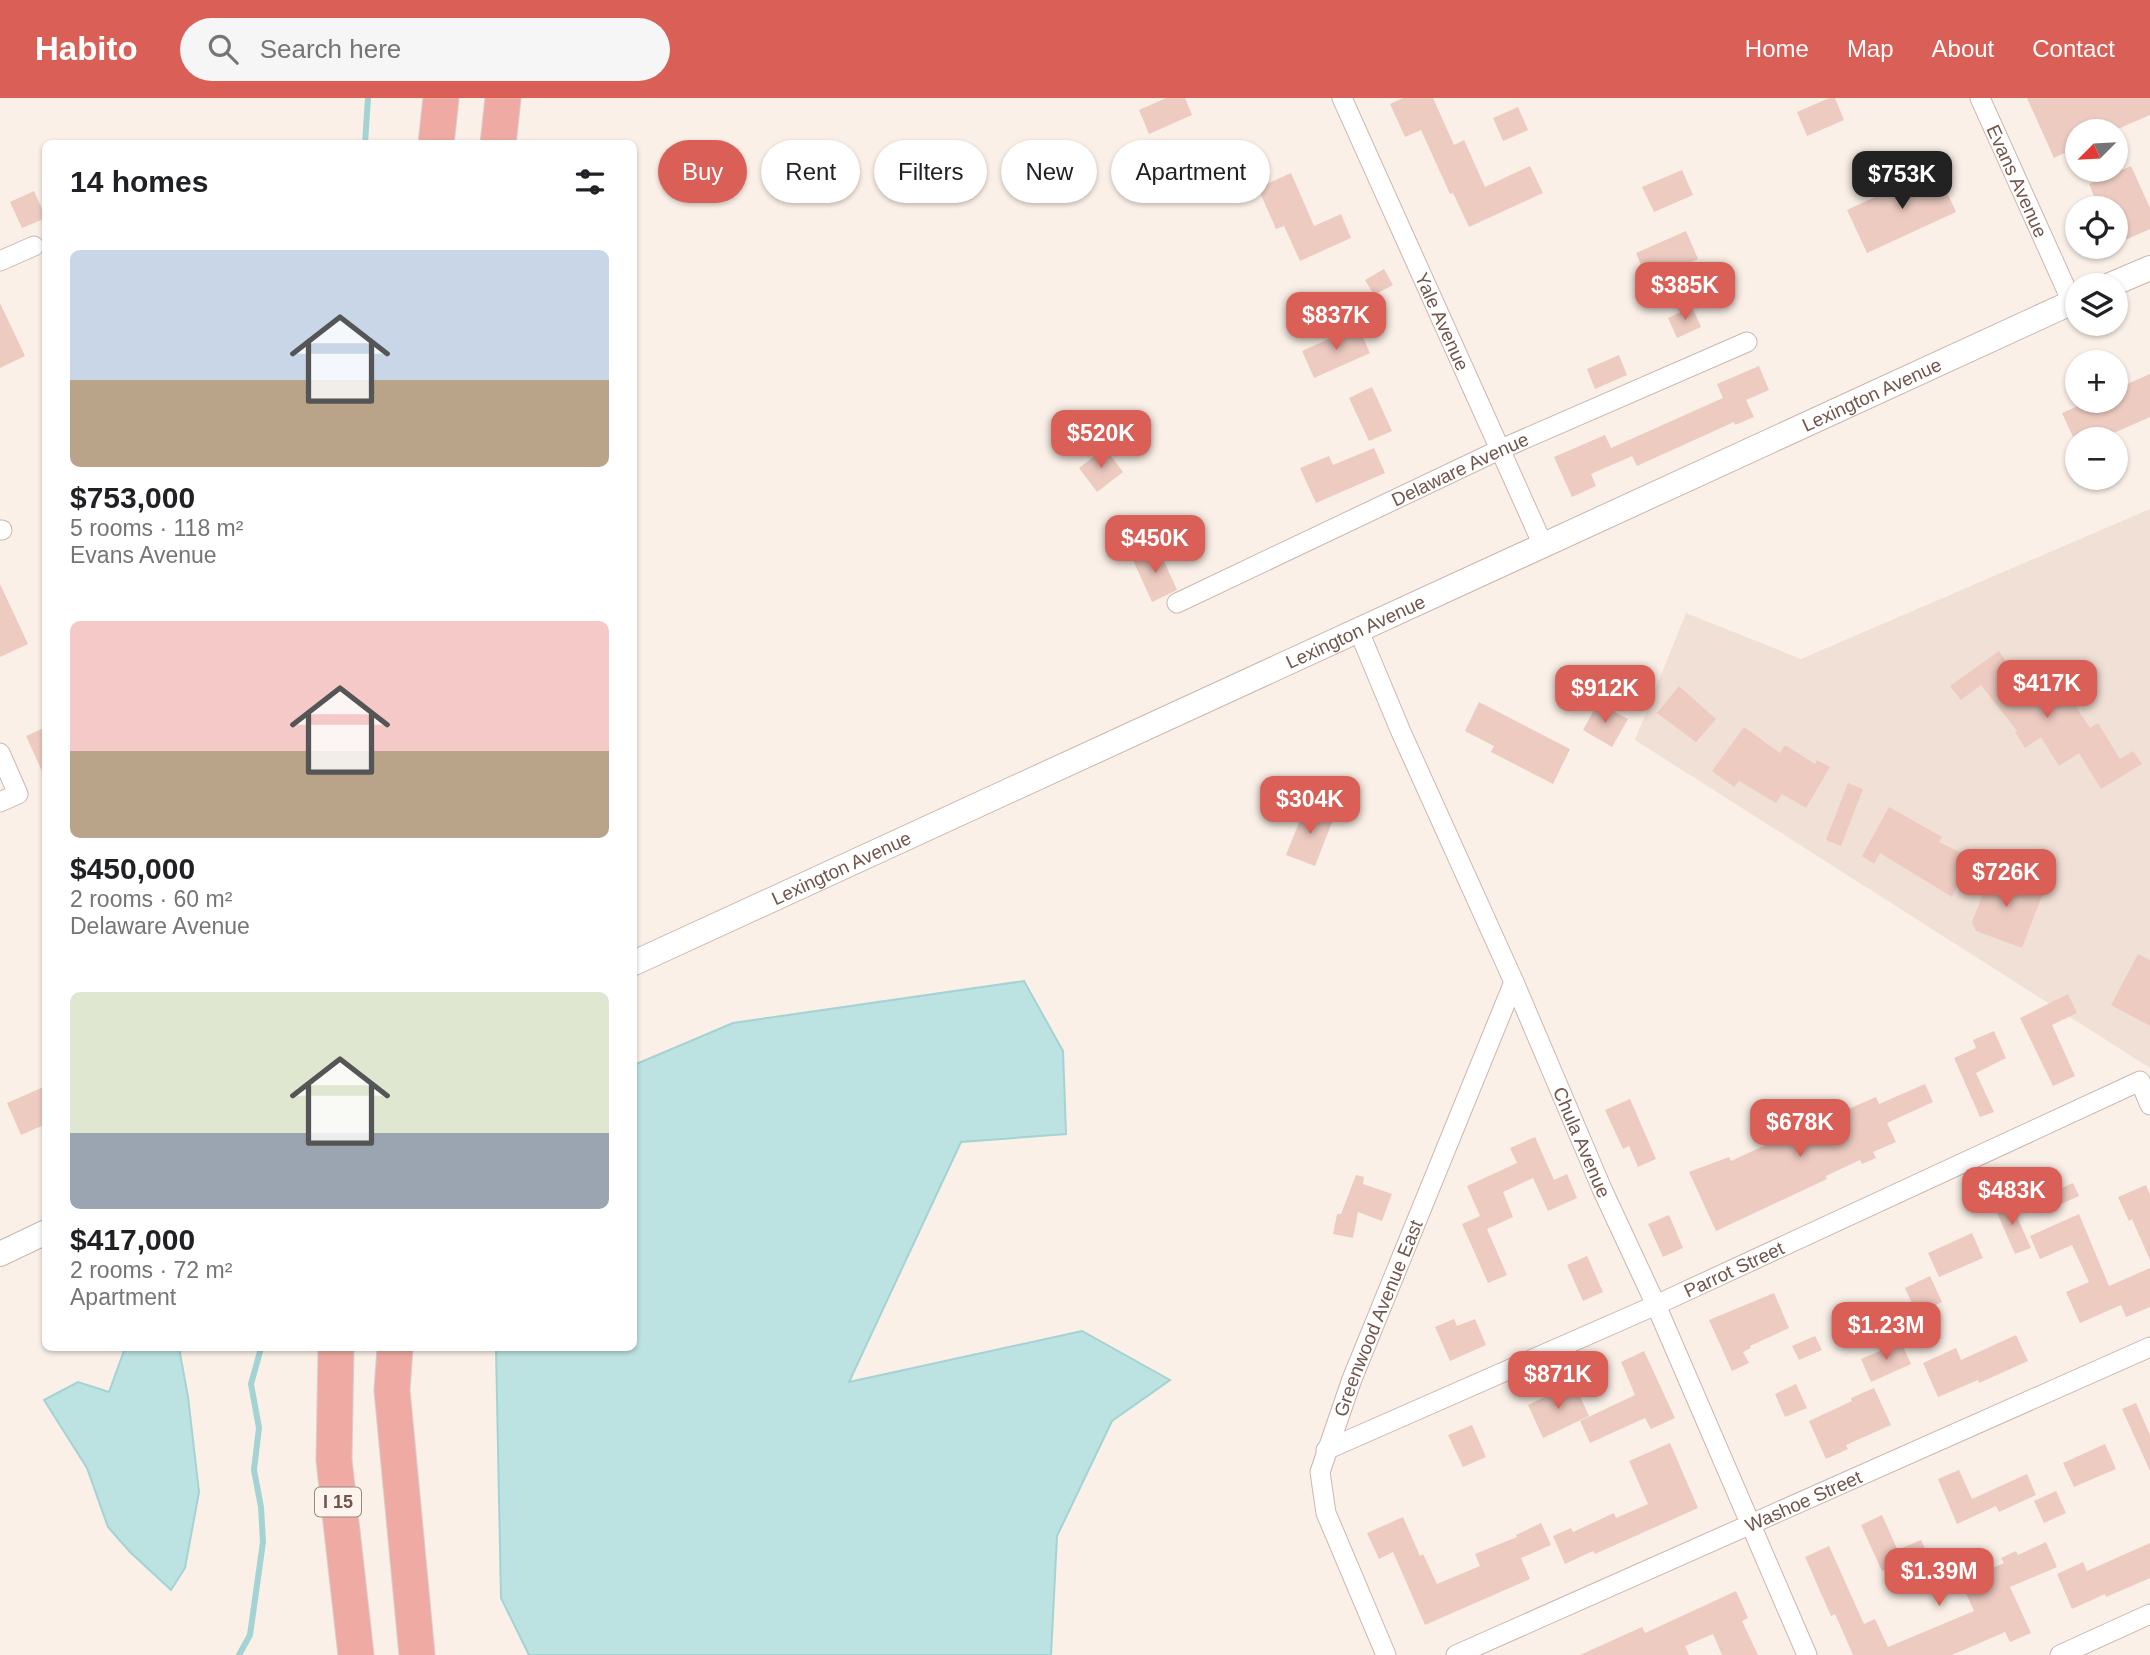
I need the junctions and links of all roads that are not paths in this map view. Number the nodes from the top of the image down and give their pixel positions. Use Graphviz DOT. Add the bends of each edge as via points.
graph roads {
  1 [pos="440,98"];
  2 [pos="503,98"];
  3 [pos="1342,98"];
  4 [pos="1980,98"];
  5 [pos="436,140"];
  6 [pos="498,140"];
  7 [pos="34,246"];
  8 [pos="0,261"];
  9 [pos="2150,268"];
  10 [pos="2128,277"];
  11 [pos="2065,280"];
  12 [pos="2065,306"];
  13 [pos="1747,341"];
  14 [pos="1499,450"];
  15 [pos="1543,545"];
  16 [pos="1177,603"];
  17 [pos="1358,629"];
  18 [pos="0,753"];
  19 [pos="9,798"];
  20 [pos="637,962"];
  21 [pos="1514,982"];
  22 [pos="2150,1105"];
  23 [pos="42,1234"];
  24 [pos="0,1255"];
  25 [pos="1656,1305"];
  26 [pos="2150,1347"];
  27 [pos="336,1351"];
  28 [pos="395,1351"];
  29 [pos="1326,1450"];
  30 [pos="1751,1526"];
  31 [pos="2150,1614"];
  32 [pos="356,1655"];
  33 [pos="417,1655"];
  34 [pos="1386,1655"];
  35 [pos="1456,1655"];
  36 [pos="1807,1655"];
  37 [pos="2060,1655"];
  1 -- 5 [label="highway"];
  2 -- 6 [label="highway"];
  3 -- 14 [label="street, Yale Avenue"];
  4 -- 11 [label="street, Evans Avenue"];
  7 -- 8 [label="street"];
  9 -- 10 [label="street"];
  12 -- 15 [label="street, Lexington Avenue"];
  13 -- 14 [label="street, Delaware Avenue"];
  14 -- 15 [label="street, Yale Avenue"];
  14 -- 16 [label="street, Delaware Avenue"];
  15 -- 17 [label="street, Lexington Avenue"];
  17 -- 20 [label="street, Lexington Avenue"];
  17 -- 21 [label="street, Chula Avenue"];
  18 -- 19 [label="street"];
  21 -- 25 [label="street, Chula Avenue"];
  21 -- 29 [label="street, Greenwood Avenue East"];
  22 -- 25 [label="street, Parrot Street" via="2140,1082"];
  23 -- 24 [label="street"];
  25 -- 29 [label="street, Parrot Street"];
  25 -- 30 [label="street, Chula Avenue"];
  26 -- 30 [label="street, Washoe Street"];
  27 -- 32 [label="highway, I 15" via="334,1460"];
  28 -- 33 [label="highway" via="393,1390"];
  29 -- 34 [label="street, Greenwood Avenue East" via="1320,1472 1326,1513"];
  30 -- 35 [label="street, Washoe Street"];
  30 -- 36 [label="street, Chula Avenue"];
  31 -- 37 [label="street"];
}
